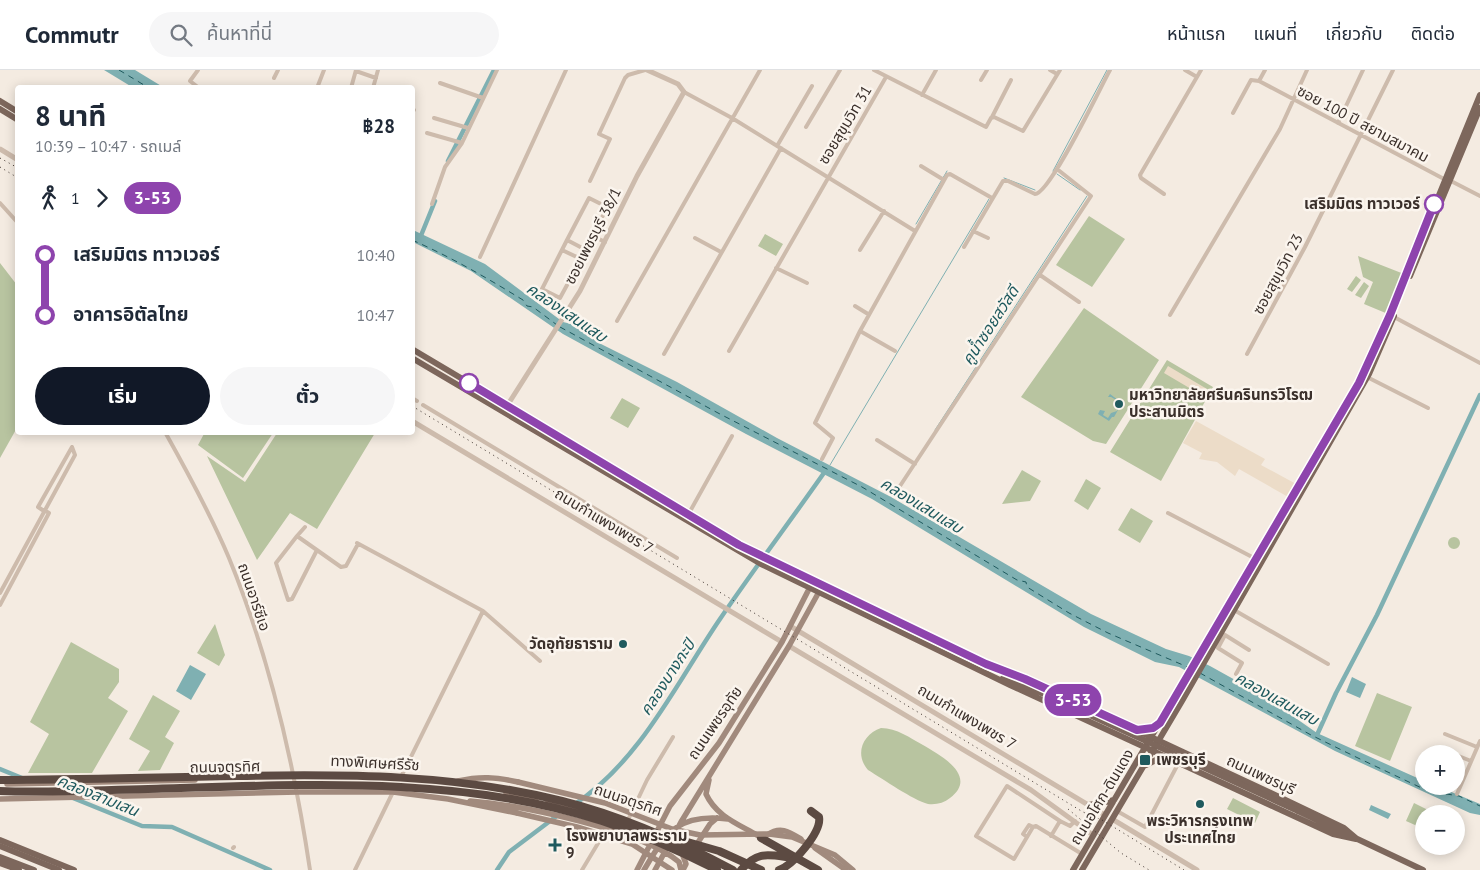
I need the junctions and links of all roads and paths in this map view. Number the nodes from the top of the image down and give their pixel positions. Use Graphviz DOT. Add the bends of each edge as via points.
graph roads {
  1 [pos="198,70"];
  2 [pos="278,70"];
  3 [pos="324,70"];
  4 [pos="378,70"];
  5 [pos="498,70"];
  6 [pos="566,70"];
  7 [pos="646,70"];
  8 [pos="760,70"];
  9 [pos="840,70"];
  10 [pos="874,70"];
  11 [pos="936,70"];
  12 [pos="987,70"];
  13 [pos="1050,70"];
  14 [pos="1110,70"];
  15 [pos="1185,70"];
  16 [pos="1201,70"];
  17 [pos="1265,70"];
  18 [pos="1307,70"];
  19 [pos="1363,70"];
  20 [pos="1393,70"];
  21 [pos="356,71"];
  22 [pos="1058,72"];
  23 [pos="886,77"];
  24 [pos="1198,77"];
  25 [pos="274,78"];
  26 [pos="376,78"];
  27 [pos="981,80"];
  28 [pos="1011,80"];
  29 [pos="1260,81"];
  30 [pos="440,83"];
  31 [pos="195,85"];
  32 [pos="318,85"];
  33 [pos="352,85"];
  34 [pos="374,85"];
  35 [pos="812,86"];
  36 [pos="684,92"];
  37 [pos="922,95"];
  38 [pos="1480,95"];
  39 [pos="483,98"];
  40 [pos="1293,98"];
  41 [pos="0,101"];
  42 [pos="1480,108"];
  43 [pos="4,109"];
  44 [pos="1233,113"];
  45 [pos="992,117"];
  46 [pos="15,118"];
  47 [pos="434,118"];
  48 [pos="732,118"];
  49 [pos="1338,123"];
  50 [pos="806,127"];
  51 [pos="468,128"];
  52 [pos="427,133"];
  53 [pos="1360,136"];
  54 [pos="462,143"];
  55 [pos="779,147"];
  56 [pos="0,149"];
  57 [pos="15,158"];
  58 [pos="921,166"];
  59 [pos="1058,169"];
  60 [pos="828,177"];
  61 [pos="942,179"];
  62 [pos="1447,180"];
  63 [pos="590,181"];
  64 [pos="1164,194"];
  65 [pos="1480,196"];
  66 [pos="992,198"];
  67 [pos="0,203"];
  68 [pos="432,204"];
  69 [pos="884,211"];
  70 [pos="15,220"];
  71 [pos="915,231"];
  72 [pos="973,231"];
  73 [pos="592,236"];
  74 [pos="695,238"];
  75 [pos="988,238"];
  76 [pos="568,240"];
  77 [pos="605,242"];
  78 [pos="964,247"];
  79 [pos="562,250"];
  80 [pos="586,250"];
  81 [pos="860,250"];
  82 [pos="721,252"];
  83 [pos="480,257"];
  84 [pos="580,259"];
  85 [pos="776,268"];
  86 [pos="1040,275"];
  87 [pos="807,283"];
  88 [pos="1079,302"];
  89 [pos="855,306"];
  90 [pos="868,314"];
  91 [pos="1170,315"];
  92 [pos="1394,317"];
  93 [pos="617,321"];
  94 [pos="860,331"];
  95 [pos="415,351"];
  96 [pos="894,351"];
  97 [pos="729,352"];
  98 [pos="664,354"];
  99 [pos="1247,354"];
  100 [pos="415,360"];
  101 [pos="1480,363"];
  102 [pos="1367,377"];
  103 [pos="423,404"];
  104 [pos="507,406"];
  105 [pos="1428,408"];
  106 [pos="502,411"];
  107 [pos="415,423"];
  108 [pos="167,435"];
  109 [pos="732,436"];
  110 [pos="877,440"];
  111 [pos="822,460"];
  112 [pos="914,463"];
  113 [pos="900,486"];
  114 [pos="650,496"];
  115 [pos="44,510"];
  116 [pos="1168,513"];
  117 [pos="688,515"];
  118 [pos="36,524"];
  119 [pos="42,527"];
  120 [pos="305,527"];
  121 [pos="297,536"];
  122 [pos="316,552"];
  123 [pos="19,557"];
  124 [pos="677,558"];
  125 [pos="756,558"];
  126 [pos="24,559"];
  127 [pos="1256,559"];
  128 [pos="764,561"];
  129 [pos="810,587"];
  130 [pos="3,588"];
  131 [pos="821,588"];
  132 [pos="8,591"];
  133 [pos="0,594"];
  134 [pos="802,602"];
  135 [pos="0,605"];
  136 [pos="811,606"];
  137 [pos="1234,610"];
  138 [pos="483,611"];
  139 [pos="790,626"];
  140 [pos="797,630"];
  141 [pos="1219,636"];
  142 [pos="782,642"];
  143 [pos="789,646"];
  144 [pos="1249,650"];
  145 [pos="540,661"];
  146 [pos="986,664"];
  147 [pos="1328,664"];
  148 [pos="983,672"];
  149 [pos="1236,674"];
  150 [pos="1011,680"];
  151 [pos="1106,716"];
  152 [pos="1160,723"];
  153 [pos="1101,726"];
  154 [pos="1166,728"];
  155 [pos="1137,730"];
  156 [pos="1445,734"];
  157 [pos="1151,737"];
  158 [pos="673,738"];
  159 [pos="1132,741"];
  160 [pos="1158,741"];
  161 [pos="1480,741"];
  162 [pos="1146,747"];
  163 [pos="1176,749"];
  164 [pos="1153,750"];
  165 [pos="1478,750"];
  166 [pos="1170,758"];
  167 [pos="1465,759"];
  168 [pos="1471,761"];
  169 [pos="1179,762"];
  170 [pos="1202,762"];
  171 [pos="1144,766"];
  172 [pos="1133,768"];
  173 [pos="713,769"];
  174 [pos="1197,771"];
  175 [pos="1465,775"];
  176 [pos="296,779"];
  177 [pos="0,780"];
  178 [pos="399,781"];
  179 [pos="451,783"];
  180 [pos="0,784"];
  181 [pos="0,791"];
  182 [pos="298,792"];
  183 [pos="393,792"];
  184 [pos="0,798"];
  185 [pos="448,799"];
  186 [pos="1114,800"];
  187 [pos="1090,805"];
  188 [pos="1117,810"];
  189 [pos="811,811"];
  190 [pos="1105,815"];
  191 [pos="717,818"];
  192 [pos="610,819"];
  193 [pos="728,819"];
  194 [pos="1112,819"];
  195 [pos="1060,821"];
  196 [pos="1075,821"];
  197 [pos="626,824"];
  198 [pos="680,825"];
  199 [pos="658,828"];
  200 [pos="639,829"];
  201 [pos="606,830"];
  202 [pos="1094,835"];
  203 [pos="654,836"];
  204 [pos="1051,836"];
  205 [pos="761,838"];
  206 [pos="0,840"];
  207 [pos="667,840"];
  208 [pos="1357,840"];
  209 [pos="650,845"];
  210 [pos="0,846"];
  211 [pos="15,846"];
  212 [pos="657,848"];
  213 [pos="24,850"];
  214 [pos="665,852"];
  215 [pos="1082,854"];
  216 [pos="0,856"];
  217 [pos="797,858"];
  218 [pos="8,860"];
  219 [pos="0,863"];
  220 [pos="19,867"];
  221 [pos="683,868"];
  222 [pos="715,869"];
  223 [pos="34,870"];
  224 [pos="59,870"];
  225 [pos="74,870"];
  226 [pos="310,870"];
  227 [pos="355,870"];
  228 [pos="582,870"];
  229 [pos="637,870"];
  230 [pos="644,870"];
  231 [pos="655,870"];
  232 [pos="672,870"];
  233 [pos="733,870"];
  234 [pos="741,870"];
  235 [pos="761,870"];
  236 [pos="779,870"];
  237 [pos="818,870"];
  238 [pos="846,870"];
  239 [pos="853,870"];
  240 [pos="1073,870"];
  241 [pos="1082,870"];
  242 [pos="1197,870"];
  243 [pos="1423,870"];
  1 -- 31 [label="street" via="190,81"];
  2 -- 25 [label="street"];
  3 -- 32 [label="street"];
  4 -- 26 [label="street"];
  5 -- 39 [label="street"];
  6 -- 83 [label="street"];
  7 -- 36 [label="street" via="678,84"];
  7 -- 63 [label="street" via="628,74 625,78 599,134 610,139"];
  8 -- 48 [label="street"];
  9 -- 50 [label="street"];
  10 -- 23 [label="street"];
  11 -- 37 [label="street"];
  12 -- 27 [label="street"];
  13 -- 22 [label="street"];
  14 -- 59 [label="street"];
  15 -- 24 [label="street"];
  16 -- 24 [label="street"];
  17 -- 29 [label="street"];
  18 -- 40 [label="street"];
  19 -- 49 [label="street"];
  20 -- 53 [label="street, ซอยสุขุมวิท 23"];
  21 -- 26 [label="street"];
  21 -- 33 [label="street"];
  22 -- 45 [label="street" via="1025,131"];
  23 -- 37 [label="street, ซอยสุขุมวิท 31"];
  23 -- 60 [label="street, ซอยสุขุมวิท 31"];
  24 -- 64 [label="street" via="1140,174"];
  26 -- 34 [label="street"];
  28 -- 45 [label="street"];
  29 -- 40 [label="street, ซอย 100 ปี สยามสมาคม"];
  29 -- 44 [label="street" via="1251,80"];
  30 -- 39 [label="street"];
  35 -- 55 [label="street"];
  36 -- 48 [label="street"];
  36 -- 77 [label="street, ซอยเพชรบุรี 38/1"];
  37 -- 45 [label="street, ซอยสุขุมวิท 31" via="986,128"];
  38 -- 62 [label="main road"];
  39 -- 51 [label="street"];
  40 -- 49 [label="street, ซอย 100 ปี สยามสมาคม"];
  40 -- 91 [label="street" via="1280,129"];
  41 -- 43 [label="main road"];
  42 -- 62 [label="main road"];
  43 -- 46 [label="main road"];
  47 -- 51 [label="street"];
  48 -- 55 [label="street"];
  48 -- 93 [label="street"];
  49 -- 53 [label="street, ซอย 100 ปี สยามสมาคม"];
  51 -- 54 [label="street"];
  52 -- 54 [label="street"];
  53 -- 62 [label="street, ซอย 100 ปี สยามสมาคม"];
  53 -- 99 [label="street, ซอยสุขุมวิท 23"];
  54 -- 68 [label="street" via="445,167"];
  55 -- 60 [label="street"];
  55 -- 82 [label="street"];
  56 -- 57 [label="street"];
  58 -- 61 [label="street"];
  59 -- 66 [label="street" via="1040,194 1006,180"];
  59 -- 86 [label="street" via="1091,196"];
  60 -- 69 [label="street"];
  60 -- 85 [label="street, ซอยสุขุมวิท 31"];
  61 -- 66 [label="street" via="950,174"];
  61 -- 71 [label="street"];
  62 -- 65 [label="street, ซอย 100 ปี สยามสมาคม"];
  62 -- 92 [label="main road"];
  62 -- 127 [label="main road" via="1366,368"];
  66 -- 72 [label="street"];
  67 -- 70 [label="street"];
  69 -- 71 [label="street"];
  69 -- 81 [label="street"];
  71 -- 90 [label="street"];
  72 -- 75 [label="street"];
  72 -- 78 [label="street"];
  73 -- 76 [label="street" via="607,207 589,198"];
  73 -- 77 [label="street"];
  73 -- 80 [label="street"];
  74 -- 82 [label="street"];
  76 -- 79 [label="street"];
  76 -- 80 [label="street"];
  77 -- 104 [label="street, ซอยเพชรบุรี 38/1" via="568,309"];
  79 -- 84 [label="street"];
  79 -- 84 [label="street" via="542,289 560,298"];
  80 -- 84 [label="street"];
  82 -- 98 [label="street"];
  85 -- 87 [label="street"];
  85 -- 97 [label="street, ซอยสุขุมวิท 31"];
  86 -- 88 [label="street"];
  86 -- 112 [label="street"];
  89 -- 90 [label="street"];
  90 -- 94 [label="street"];
  92 -- 101 [label="street"];
  92 -- 102 [label="main road"];
  94 -- 96 [label="street"];
  94 -- 111 [label="street" via="815,423 833,438"];
  95 -- 104 [label="main road, ถนนเพชรบุรี"];
  100 -- 106 [label="main road, ถนนเพชรบุรี"];
  102 -- 105 [label="street"];
  102 -- 137 [label="main road"];
  103 -- 124 [label="street"];
  104 -- 106 [label="street, ซอยเพชรบุรี 38/1"];
  104 -- 114 [label="main road, ถนนเพชรบุรี"];
  106 -- 114 [label="main road, ถนนเพชรบุรี"];
  107 -- 142 [label="street, ถนนกำแพงเพชร 7"];
  108 -- 176 [label="street, ถนนอาร์ซีเอ" via="229,558 271,678"];
  109 -- 117 [label="street"];
  110 -- 112 [label="street"];
  112 -- 113 [label="street"];
  114 -- 117 [label="main road, ถนนเพชรบุรี"];
  114 -- 125 [label="main road, ถนนเพชรบุรี"];
  115 -- 115 [label="street" via="38,508 72,447 75,455"];
  115 -- 118 [label="street"];
  115 -- 119 [label="street" via="50,513"];
  116 -- 127 [label="street"];
  117 -- 125 [label="main road, ถนนเพชรบุรี"];
  118 -- 119 [label="street"];
  118 -- 123 [label="street"];
  119 -- 126 [label="street"];
  120 -- 121 [label="street"];
  121 -- 122 [label="street"];
  121 -- 122 [label="street" via="276,563 288,600 292,599"];
  122 -- 138 [label="street" via="344,568 357,544"];
  123 -- 126 [label="street"];
  123 -- 130 [label="street"];
  125 -- 128 [label="main road, ถนนเพชรบุรี"];
  126 -- 132 [label="street"];
  127 -- 141 [label="main road"];
  128 -- 129 [label="main road, ถนนเพชรบุรี"];
  128 -- 131 [label="main road, ถนนเพชรบุรี"];
  129 -- 131 [label="main road, ถนนเพชรบุรี"];
  129 -- 134 [label="main road, ถนนเพชรอุทัย"];
  130 -- 132 [label="street"];
  130 -- 133 [label="street"];
  131 -- 136 [label="main road, ถนนเพชรอุทัย"];
  131 -- 146 [label="main road, ถนนเพชรบุรี"];
  131 -- 148 [label="main road, ถนนเพชรบุรี"];
  132 -- 135 [label="street"];
  134 -- 136 [label="main road" via="807,600"];
  134 -- 139 [label="main road, ถนนเพชรอุทัย"];
  136 -- 140 [label="main road, ถนนเพชรอุทัย"];
  137 -- 141 [label="main road"];
  137 -- 147 [label="street"];
  138 -- 145 [label="street"];
  138 -- 178 [label="street"];
  139 -- 140 [label="street, ถนนกำแพงเพชร 7"];
  139 -- 142 [label="main road, ถนนเพชรอุทัย"];
  140 -- 143 [label="main road, ถนนเพชรอุทัย"];
  140 -- 187 [label="street, ถนนกำแพงเพชร 7"];
  141 -- 144 [label="street"];
  141 -- 149 [label="street" via="1218,648 1242,663"];
  141 -- 152 [label="main road, ถนนอโศก-ดินแดง"];
  141 -- 154 [label="main road, ถนนอโศก-ดินแดง"];
  142 -- 199 [label="main road, ถนนเพชรอุทัย" via="719,743 677,796"];
  143 -- 173 [label="main road, ถนนเพชรอุทัย"];
  143 -- 196 [label="street, ถนนกำแพงเพชร 7" via="980,758"];
  146 -- 150 [label="main road, ถนนเพชรบุรี"];
  146 -- 151 [label="main road, ถนนเพชรบุรี"];
  148 -- 150 [label="main road, ถนนเพชรบุรี"];
  148 -- 153 [label="main road, ถนนเพชรบุรี"];
  150 -- 208 [label="main road, ถนนเพชรบุรี, bridge"];
  151 -- 153 [label="main road" via="1108,722"];
  151 -- 155 [label="main road, ถนนเพชรบุรี"];
  152 -- 155 [label="main road" via="1153,728"];
  152 -- 157 [label="main road, ถนนอโศก-ดินแดง"];
  153 -- 159 [label="main road, ถนนเพชรบุรี"];
  154 -- 160 [label="main road, ถนนอโศก-ดินแดง"];
  154 -- 163 [label="main road" via="1166,741"];
  155 -- 157 [label="main road, ถนนเพชรบุรี"];
  156 -- 165 [label="street"];
  157 -- 160 [label="main road, ถนนเพชรบุรี"];
  157 -- 162 [label="main road, ถนนอโศก-ดินแดง"];
  158 -- 197 [label="street" via="647,780"];
  159 -- 162 [label="main road, ถนนเพชรบุรี"];
  159 -- 172 [label="main road" via="1137,752"];
  160 -- 163 [label="main road, ถนนเพชรบุรี"];
  160 -- 164 [label="main road, ถนนอโศก-ดินแดง"];
  161 -- 165 [label="street"];
  162 -- 164 [label="main road, ถนนเพชรบุรี"];
  162 -- 172 [label="main road, ถนนอโศก-ดินแดง"];
  163 -- 170 [label="main road, ถนนเพชรบุรี"];
  164 -- 166 [label="main road, ถนนเพชรบุรี"];
  164 -- 171 [label="main road, ถนนอโศก-ดินแดง"];
  165 -- 168 [label="street"];
  166 -- 169 [label="main road, ถนนเพชรบุรี"];
  166 -- 171 [label="main road" via="1160,758"];
  167 -- 168 [label="street"];
  168 -- 175 [label="street"];
  169 -- 174 [label="main road, ถนนเพชรบุรี"];
  169 -- 188 [label="street" via="1145,827"];
  170 -- 174 [label="main road" via="1196,763"];
  170 -- 208 [label="main road, ถนนเพชรบุรี" via="1332,822"];
  171 -- 188 [label="main road, ถนนอโศก-ดินแดง"];
  172 -- 186 [label="main road, ถนนอโศก-ดินแดง"];
  173 -- 193 [label="main road" via="706,794"];
  173 -- 198 [label="main road, ถนนเพชรอุทัย"];
  174 -- 208 [label="main road, ถนนเพชรบุรี" via="1333,834"];
  176 -- 178 [label="main road, ถนนจตุรทิศ"];
  176 -- 180 [label="main road, ถนนจตุรทิศ, bridge"];
  176 -- 182 [label="street, ถนนอาร์ซีเอ"];
  177 -- 207 [label="highway, ทางพิเศษศรีรัช, bridge" via="354,774 418,778 488,786 562,801 603,812"];
  178 -- 179 [label="main road, ถนนจตุรทิศ"];
  179 -- 192 [label="main road, ถนนจตุรทิศ, bridge" via="542,800"];
  179 -- 239 [label="main road, ถนนจตุรทิศ, bridge" via="475,777 493,777 605,803 672,829 700,835 792,837 835,855"];
  181 -- 222 [label="highway, ทางพิเศษศรีรัช, bridge" via="315,786 413,787 468,793 601,820"];
  182 -- 183 [label="main road, ถนนจตุรทิศ"];
  182 -- 184 [label="main road, ถนนจตุรทิศ"];
  182 -- 226 [label="street, ถนนอาร์ซีเอ"];
  183 -- 185 [label="main road, ถนนจตุรทิศ"];
  183 -- 227 [label="street"];
  185 -- 201 [label="main road, ถนนจตุรทิศ" via="524,809"];
  185 -- 232 [label="main road, ถนนจตุรทิศ, bridge" via="577,827 632,844"];
  186 -- 187 [label="main road"];
  186 -- 190 [label="main road, ถนนอโศก-ดินแดง"];
  187 -- 190 [label="street, ถนนกำแพงเพชร 7"];
  188 -- 194 [label="main road, ถนนอโศก-ดินแดง"];
  189 -- 236 [label="highway, bridge" via="819,817 818,829 790,864"];
  190 -- 202 [label="main road, ถนนอโศก-ดินแดง"];
  191 -- 193 [label="main road"];
  191 -- 198 [label="main road" via="697,819"];
  191 -- 221 [label="main road"];
  192 -- 197 [label="main road, ถนนจตุรทิศ"];
  192 -- 201 [label="main road"];
  193 -- 205 [label="main road"];
  194 -- 241 [label="main road, ถนนอโศก-ดินแดง"];
  194 -- 242 [label="street"];
  195 -- 196 [label="street" via="1071,826"];
  195 -- 204 [label="street"];
  195 -- 204 [label="street" via="1007,786 976,836 1014,859 1033,827"];
  196 -- 202 [label="street, ถนนกำแพงเพชร 7"];
  197 -- 200 [label="main road, ถนนจตุรทิศ"];
  198 -- 207 [label="main road"];
  199 -- 200 [label="main road"];
  199 -- 203 [label="main road, ถนนเพชรอุทัย"];
  200 -- 203 [label="main road, ถนนจตุรทิศ"];
  201 -- 209 [label="main road, ถนนจตุรทิศ"];
  201 -- 228 [label="street"];
  202 -- 215 [label="main road, ถนนอโศก-ดินแดง"];
  203 -- 207 [label="main road, ถนนจตุรทิศ"];
  203 -- 209 [label="main road, ถนนเพชรอุทัย"];
  204 -- 215 [label="street"];
  205 -- 217 [label="highway"];
  205 -- 238 [label="main road" via="776,829 788,831"];
  206 -- 211 [label="main road"];
  207 -- 212 [label="main road"];
  207 -- 214 [label="main road"];
  207 -- 221 [label="main road" via="684,854"];
  207 -- 233 [label="highway, ทางพิเศษศรีรัช, bridge"];
  207 -- 235 [label="highway, bridge" via="719,851"];
  208 -- 243 [label="main road, ถนนเพชรบุรี"];
  209 -- 212 [label="main road, ถนนจตุรทิศ"];
  209 -- 229 [label="main road, ถนนเพชรอุทัย"];
  210 -- 224 [label="main road, bridge"];
  211 -- 213 [label="main road"];
  211 -- 218 [label="main road" via="16,854"];
  212 -- 214 [label="main road, ถนนจตุรทิศ"];
  212 -- 230 [label="main road"];
  213 -- 220 [label="main road" via="18,855"];
  213 -- 225 [label="main road"];
  214 -- 221 [label="main road"];
  214 -- 231 [label="main road"];
  215 -- 240 [label="main road, ถนนอโศก-ดินแดง"];
  216 -- 218 [label="main road"];
  217 -- 234 [label="highway" via="756,856"];
  217 -- 237 [label="highway"];
  218 -- 220 [label="main road"];
  219 -- 220 [label="main road"];
  220 -- 223 [label="main road"];
}
